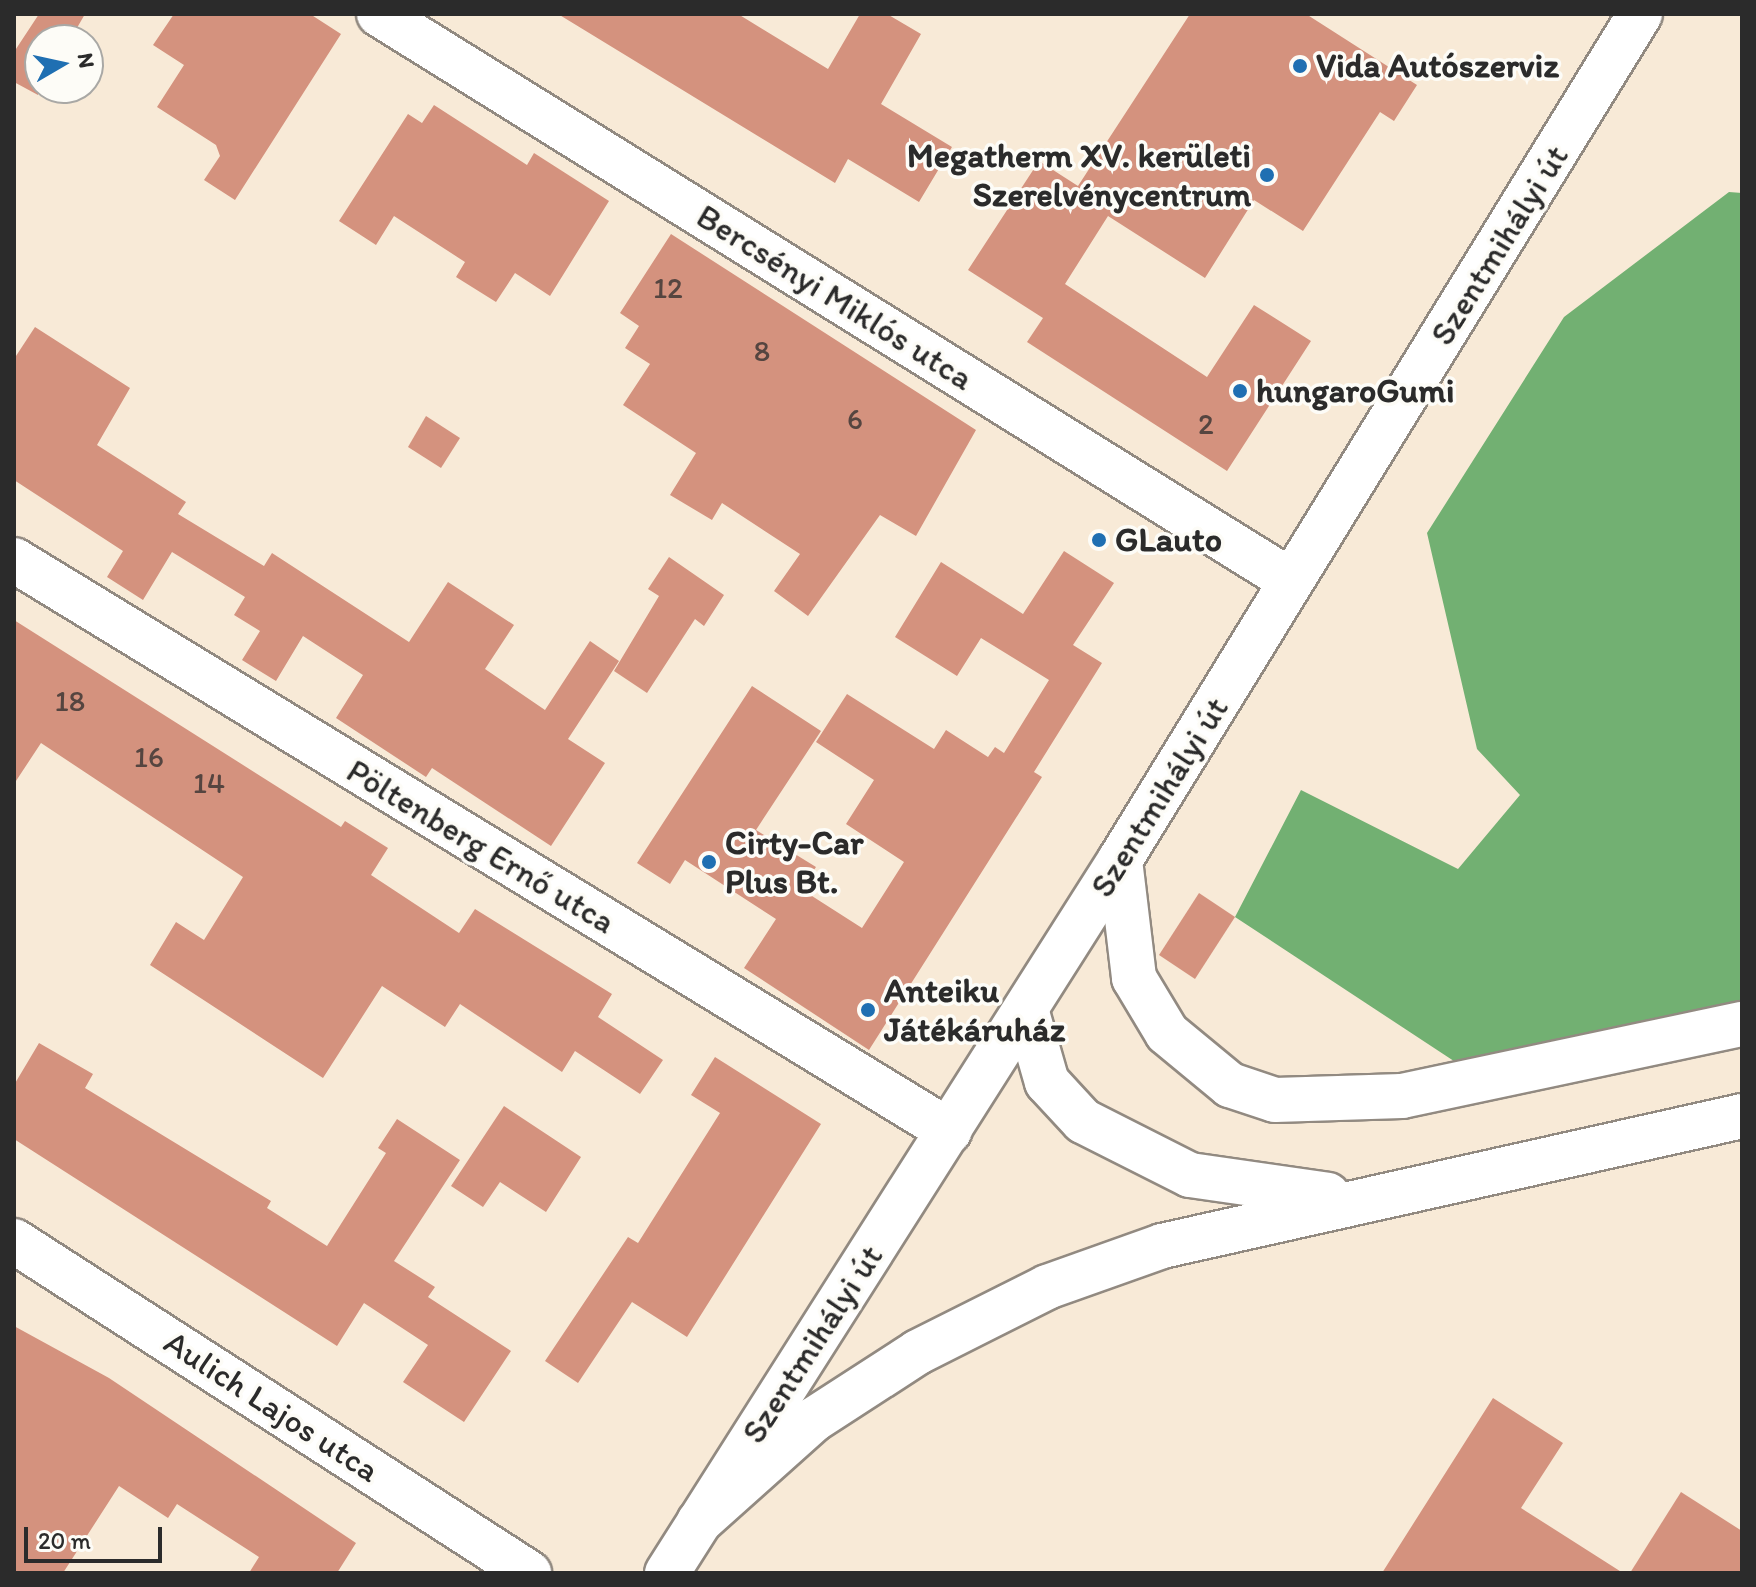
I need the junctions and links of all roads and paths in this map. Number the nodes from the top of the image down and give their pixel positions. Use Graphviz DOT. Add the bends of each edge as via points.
graph roads {
  1 [pos="379,14"];
  2 [pos="1625,25"];
  3 [pos="14,560"];
  4 [pos="1291,581"];
  5 [pos="1120,860"];
  6 [pos="1026,1009"];
  7 [pos="1742,1024"];
  8 [pos="1742,1116"];
  9 [pos="949,1131"];
  10 [pos="1390,1194"];
  11 [pos="14,1241"];
  12 [pos="699,1522"];
  13 [pos="529,1573"];
  14 [pos="667,1573"];
  1 -- 4 [label="main road, Bercsényi Miklós utca"];
  2 -- 4 [label="main road, Szentmihályi út"];
  3 -- 9 [label="main road, Pöltenberg Ernő utca"];
  4 -- 5 [label="main road, Szentmihályi út"];
  5 -- 6 [label="main road, Szentmihályi út"];
  5 -- 7 [label="main road" via="1134,978 1167,1033 1230,1085 1275,1100 1402,1096"];
  6 -- 9 [label="main road, Szentmihályi út"];
  6 -- 10 [label="main road" via="1047,1082 1083,1121 1140,1153 1190,1175 1294,1195"];
  8 -- 10 [label="main road"];
  9 -- 12 [label="main road, Szentmihályi út"];
  10 -- 12 [label="main road" via="1162,1246 1047,1287 918,1352 813,1420"];
  11 -- 13 [label="main road, Aulich Lajos utca"];
  12 -- 14 [label="main road, Szentmihályi út"];
}
